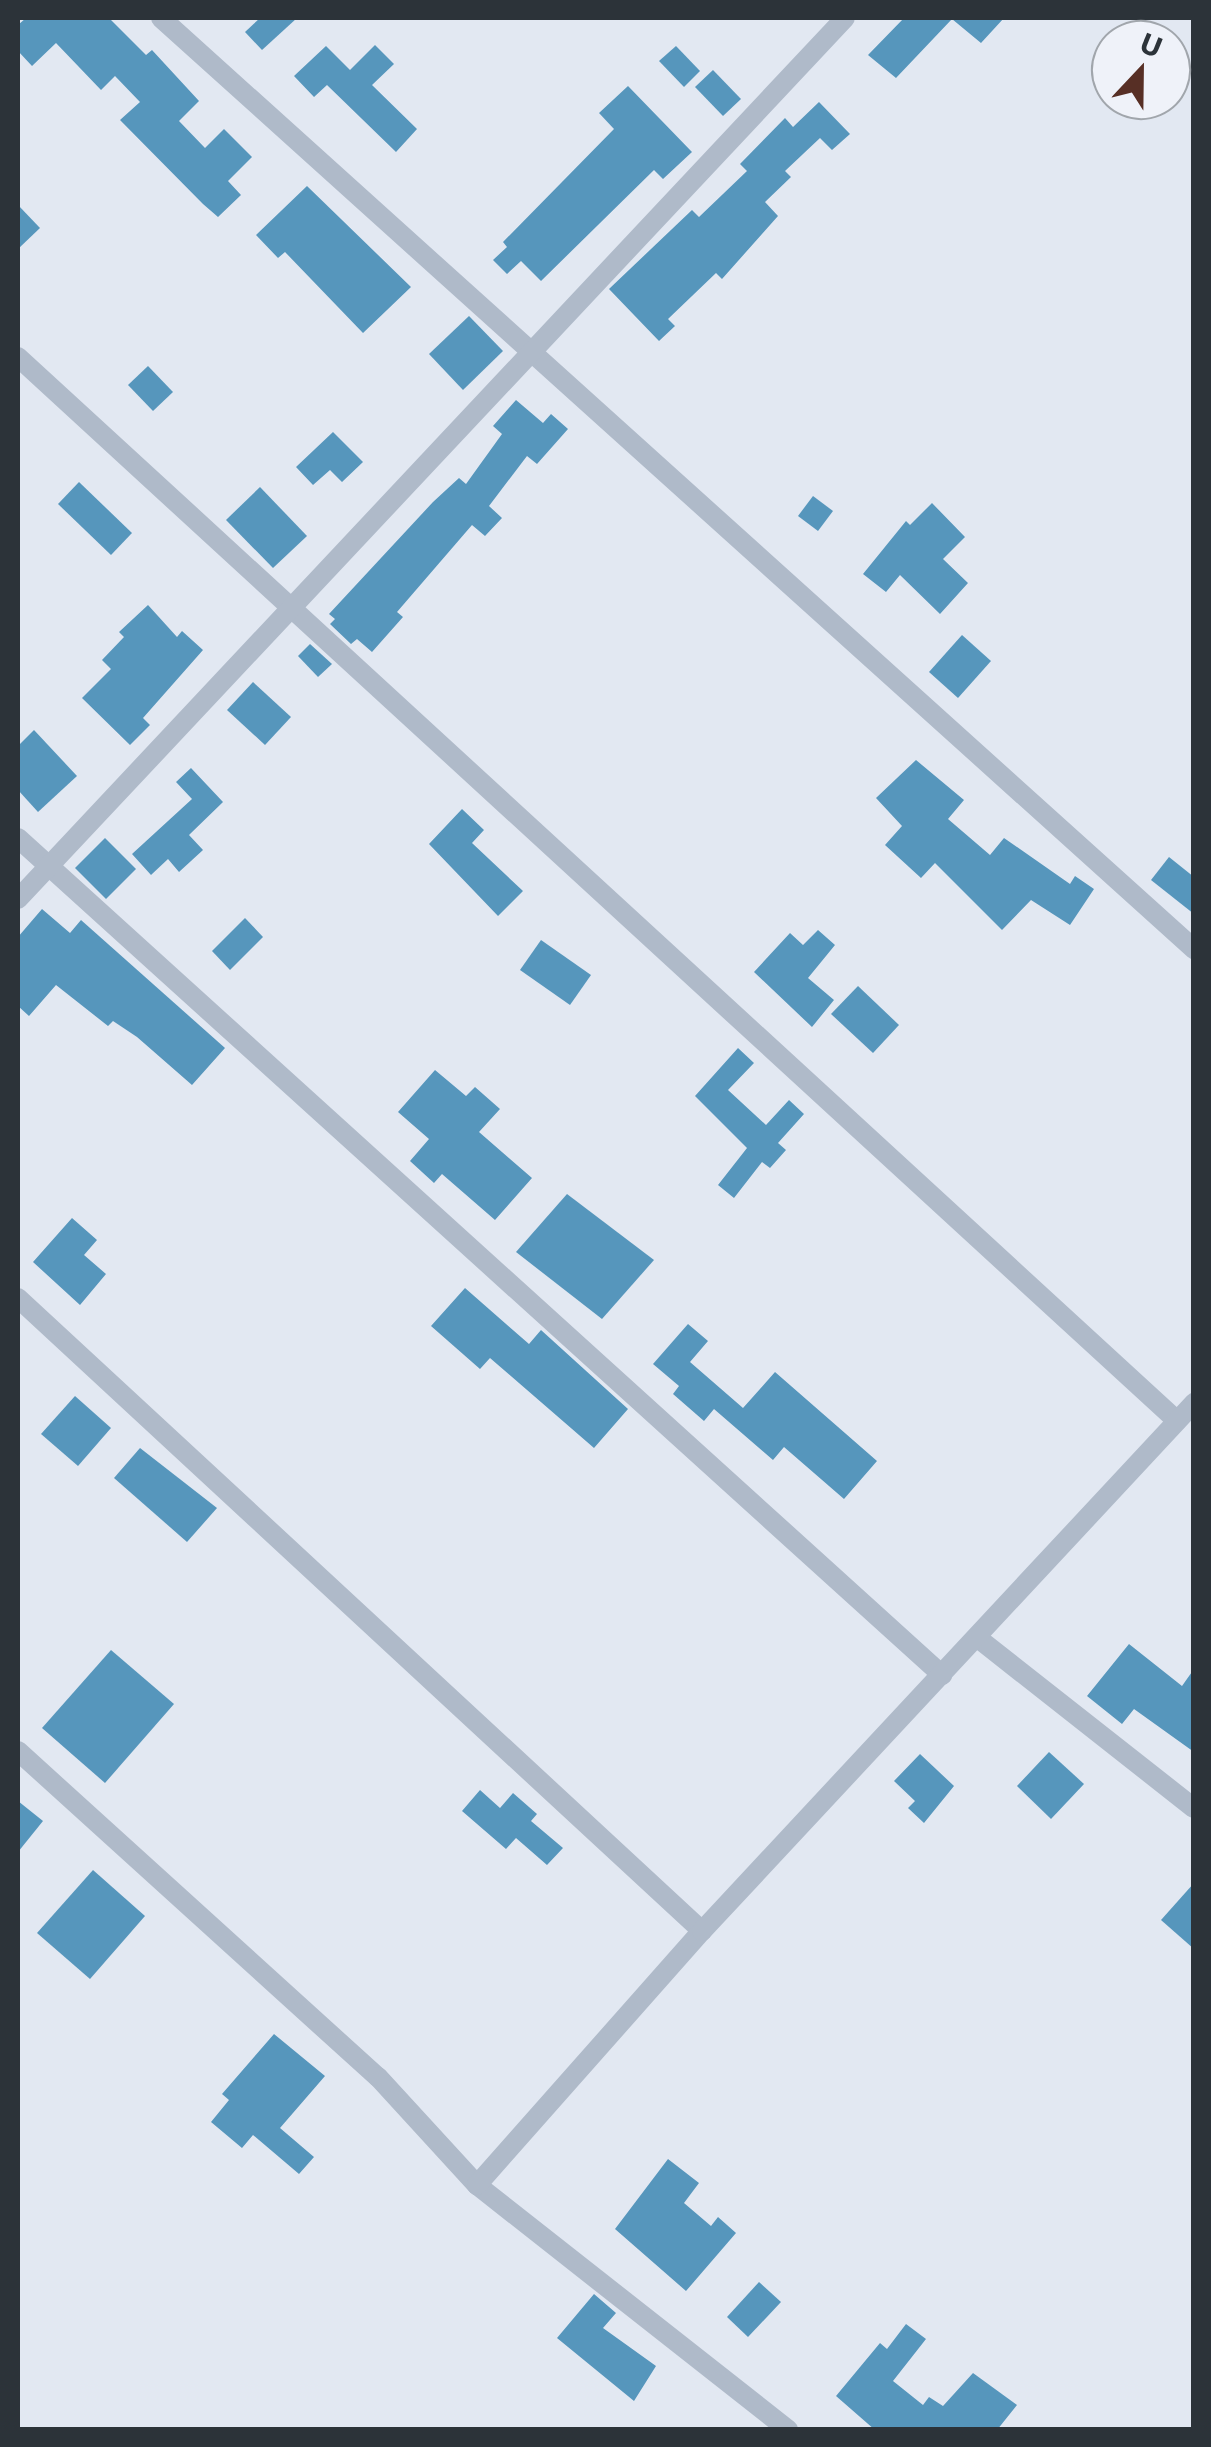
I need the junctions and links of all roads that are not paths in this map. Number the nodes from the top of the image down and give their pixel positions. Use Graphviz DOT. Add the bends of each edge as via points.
graph roads {
  1 [pos="160,18"];
  2 [pos="845,18"];
  3 [pos="532,349"];
  4 [pos="18,357"];
  5 [pos="297,608"];
  6 [pos="18,838"];
  7 [pos="46,865"];
  8 [pos="18,899"];
  9 [pos="1194,949"];
  10 [pos="18,1298"];
  11 [pos="1194,1403"];
  12 [pos="1176,1421"];
  13 [pos="979,1639"];
  14 [pos="942,1675"];
  15 [pos="18,1751"];
  16 [pos="1194,1808"];
  17 [pos="702,1931"];
  18 [pos="477,2185"];
  19 [pos="788,2430"];
  1 -- 3 [label="street"];
  2 -- 3 [label="street"];
  3 -- 5 [label="street"];
  3 -- 9 [label="street"];
  4 -- 5 [label="street"];
  5 -- 7 [label="street"];
  5 -- 12 [label="street"];
  6 -- 7 [label="street"];
  7 -- 8 [label="street"];
  7 -- 14 [label="street"];
  10 -- 17 [label="street"];
  11 -- 12 [label="street"];
  12 -- 13 [label="street"];
  13 -- 14 [label="street"];
  13 -- 16 [label="street"];
  14 -- 17 [label="street"];
  15 -- 18 [label="street" via="378,2077"];
  17 -- 18 [label="street"];
  18 -- 19 [label="street"];
}
